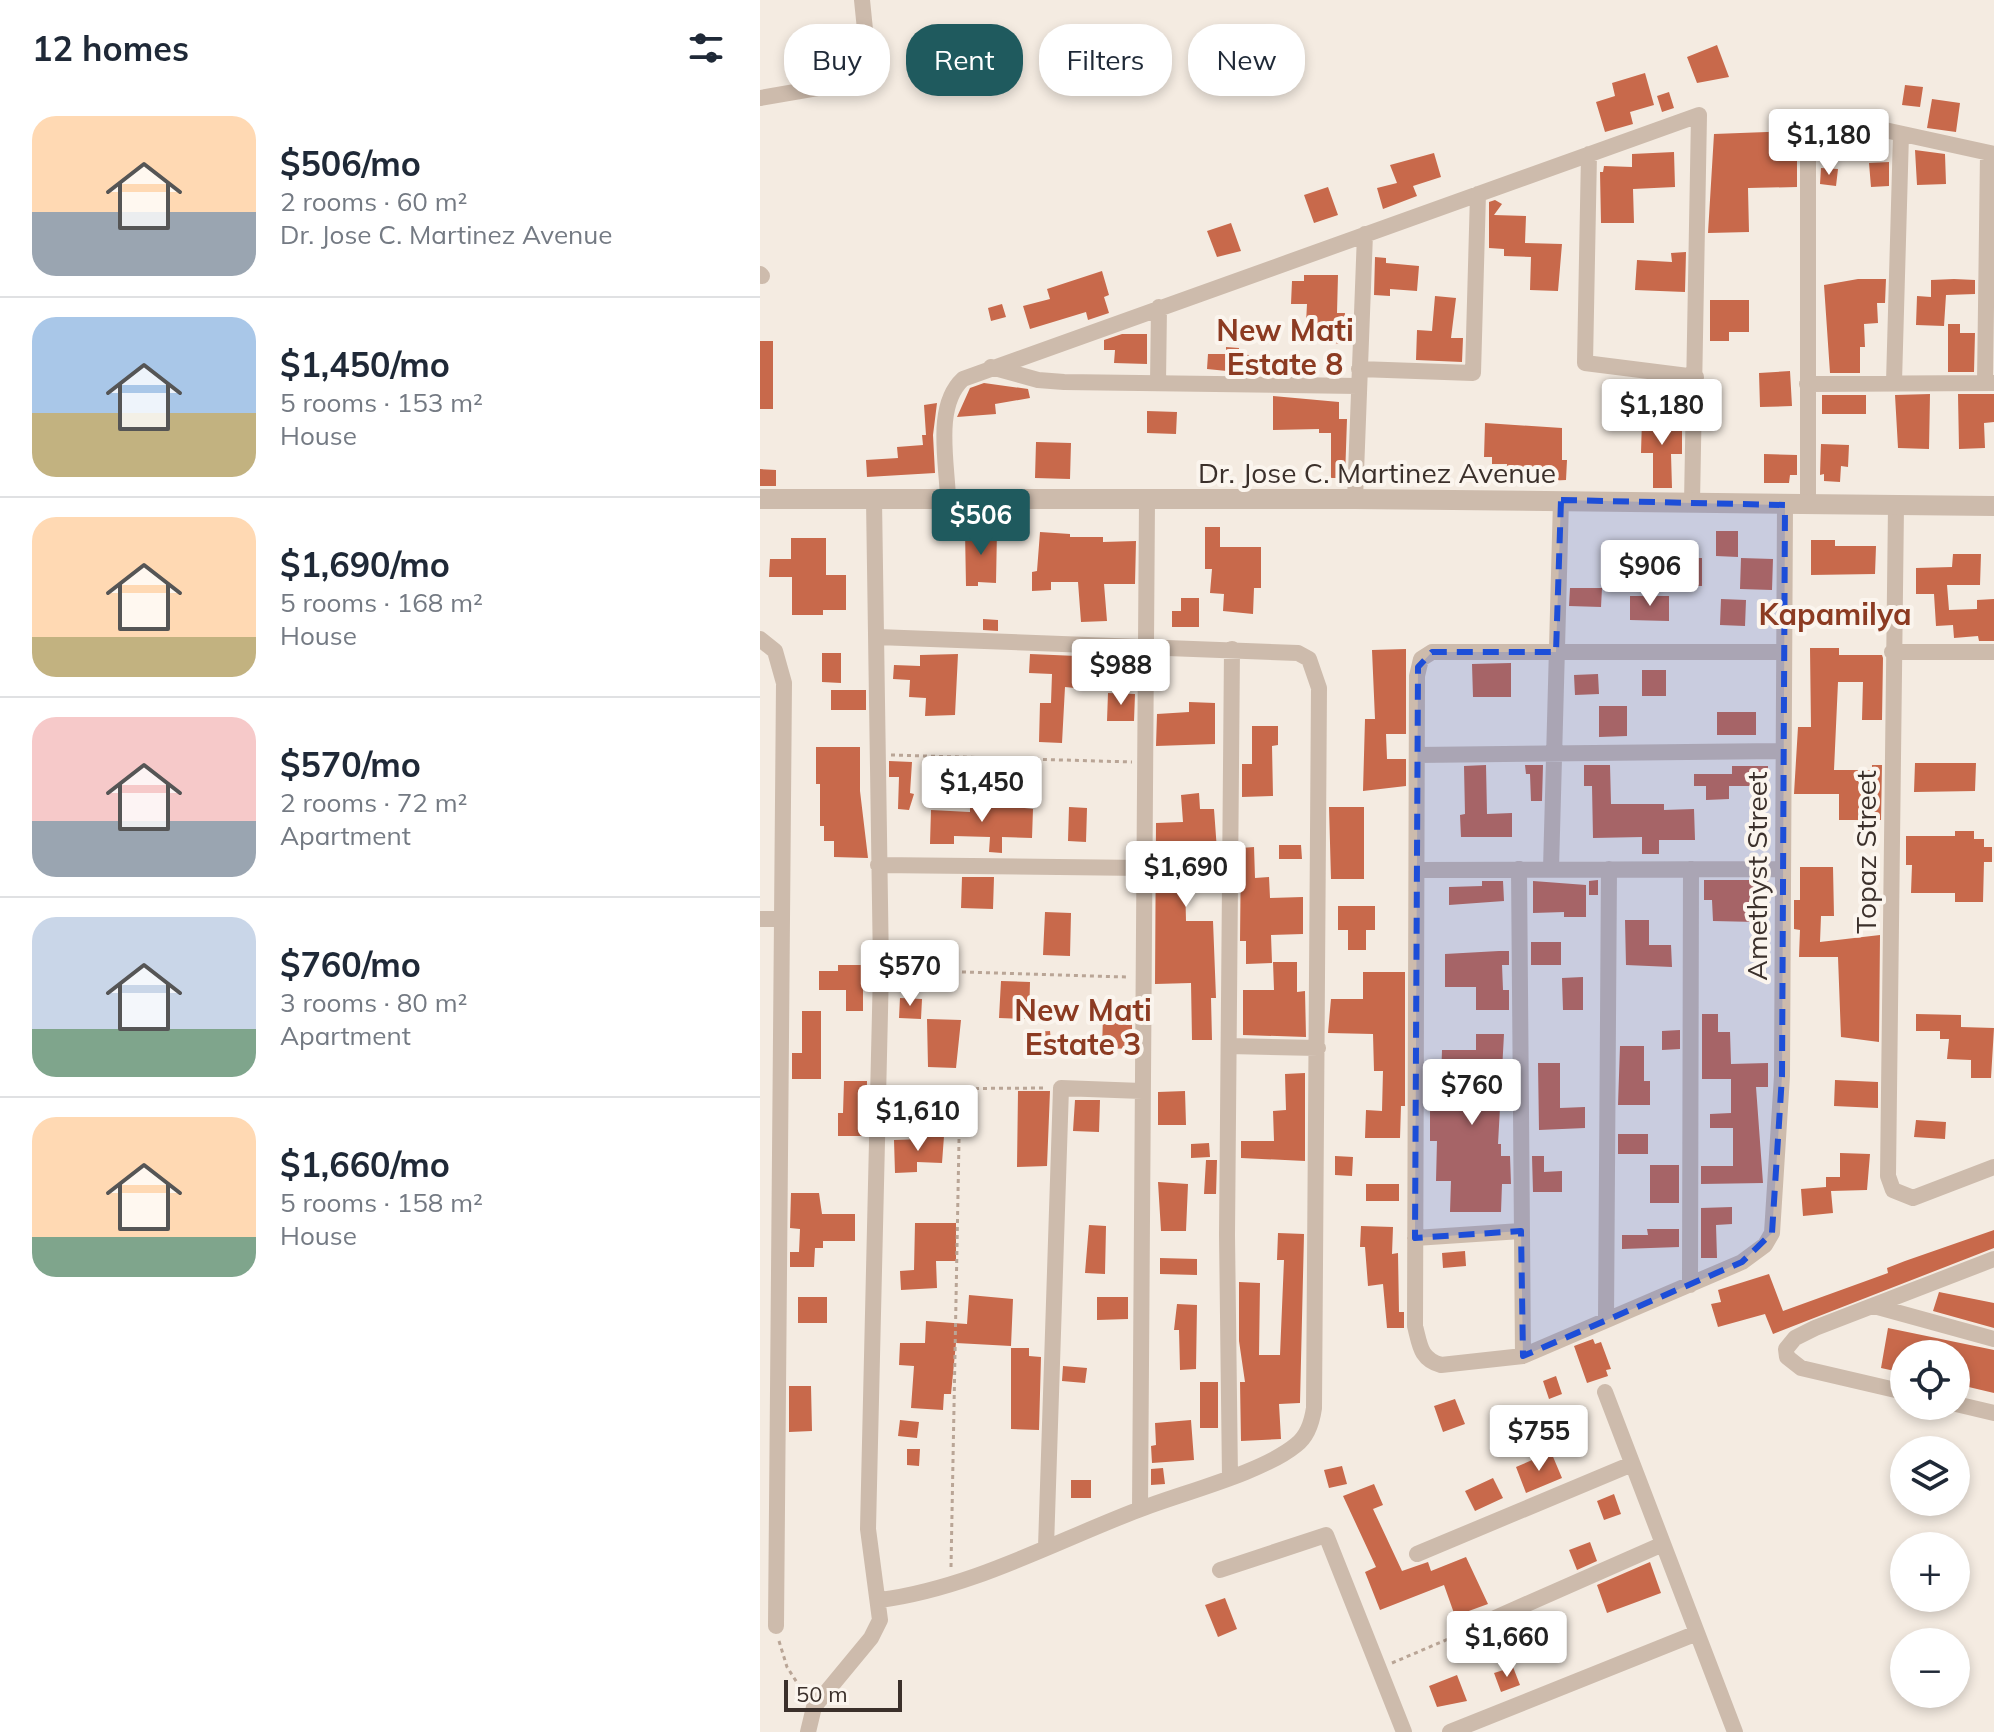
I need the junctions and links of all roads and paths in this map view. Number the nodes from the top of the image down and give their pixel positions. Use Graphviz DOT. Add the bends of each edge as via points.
graph roads {
  1 [pos="862,0"];
  2 [pos="760,98"];
  3 [pos="1901,134"];
  4 [pos="1589,154"];
  5 [pos="1991,154"];
  6 [pos="1478,194"];
  7 [pos="1365,234"];
  8 [pos="1159,307"];
  9 [pos="991,367"];
  10 [pos="1358,377"];
  11 [pos="1696,377"];
  12 [pos="1894,382"];
  13 [pos="1158,383"];
  14 [pos="1989,383"];
  15 [pos="1807,384"];
  16 [pos="760,499"];
  17 [pos="948,499"];
  18 [pos="1355,499"];
  19 [pos="874,500"];
  20 [pos="1147,500"];
  21 [pos="1561,500"];
  22 [pos="1692,503"];
  23 [pos="1785,505"];
  24 [pos="1808,505"];
  25 [pos="1896,506"];
  26 [pos="1994,506"];
  27 [pos="877,637"];
  28 [pos="760,639"];
  29 [pos="1144,646"];
  30 [pos="1232,649"];
  31 [pos="1556,652"];
  32 [pos="1783,652"];
  33 [pos="1892,652"];
  34 [pos="1994,652"];
  35 [pos="1782,751"];
  36 [pos="1554,753"];
  37 [pos="877,754"];
  38 [pos="1417,755"];
  39 [pos="1143,762"];
  40 [pos="878,865"];
  41 [pos="1143,868"];
  42 [pos="1519,869"];
  43 [pos="1551,869"];
  44 [pos="1609,869"];
  45 [pos="1691,869"];
  46 [pos="1782,869"];
  47 [pos="1418,870"];
  48 [pos="760,919"];
  49 [pos="781,919"];
  50 [pos="881,969"];
  51 [pos="1142,977"];
  52 [pos="1229,1046"];
  53 [pos="1318,1048"];
  54 [pos="960,1087"];
  55 [pos="1061,1088"];
  56 [pos="879,1089"];
  57 [pos="1142,1091"];
  58 [pos="1994,1167"];
  59 [pos="1521,1231"];
  60 [pos="1415,1238"];
  61 [pos="1989,1264"];
  62 [pos="1690,1285"];
  63 [pos="1874,1306"];
  64 [pos="1606,1320"];
  65 [pos="1994,1339"];
  66 [pos="1523,1356"];
  67 [pos="1890,1389"];
  68 [pos="1605,1392"];
  69 [pos="1970,1407"];
  70 [pos="1994,1413"];
  71 [pos="1632,1464"];
  72 [pos="1230,1478"];
  73 [pos="1140,1509"];
  74 [pos="1663,1544"];
  75 [pos="1046,1547"];
  76 [pos="1417,1554"];
  77 [pos="1220,1570"];
  78 [pos="951,1585"];
  79 [pos="880,1600"];
  80 [pos="1495,1618"];
  81 [pos="776,1626"];
  82 [pos="1697,1633"];
  83 [pos="1380,1669"];
  84 [pos="814,1707"];
  85 [pos="808,1732"];
  86 [pos="1404,1732"];
  87 [pos="1450,1732"];
  88 [pos="1735,1732"];
  1 -- 2 [label="street" via="870,79"];
  3 -- 5 [label="street"];
  3 -- 12 [label="street"];
  3 -- 15 [label="street" via="1828,120 1812,134"];
  4 -- 6 [label="street"];
  4 -- 11 [label="street" via="1585,363"];
  4 -- 11 [label="street" via="1699,115"];
  5 -- 14 [label="street"];
  6 -- 7 [label="street"];
  6 -- 10 [label="street" via="1473,373"];
  7 -- 8 [label="street"];
  7 -- 10 [label="street"];
  8 -- 9 [label="street"];
  8 -- 13 [label="street"];
  9 -- 13 [label="street" via="1038,380"];
  9 -- 17 [label="street" via="963,379 948,399"];
  10 -- 13 [label="street"];
  10 -- 18 [label="street"];
  11 -- 22 [label="street"];
  12 -- 14 [label="street"];
  12 -- 15 [label="street"];
  15 -- 24 [label="street"];
  16 -- 19 [label="street, Dr. Jose C. Martinez Avenue"];
  17 -- 19 [label="street, Dr. Jose C. Martinez Avenue"];
  17 -- 20 [label="street, Dr. Jose C. Martinez Avenue"];
  18 -- 20 [label="street, Dr. Jose C. Martinez Avenue"];
  18 -- 21 [label="street, Dr. Jose C. Martinez Avenue"];
  19 -- 27 [label="street"];
  20 -- 29 [label="street"];
  21 -- 22 [label="street, Dr. Jose C. Martinez Avenue"];
  21 -- 31 [label="street"];
  22 -- 23 [label="street, Dr. Jose C. Martinez Avenue"];
  23 -- 24 [label="street, Dr. Jose C. Martinez Avenue"];
  23 -- 32 [label="street, Amethyst Street"];
  24 -- 25 [label="street, Dr. Jose C. Martinez Avenue"];
  25 -- 26 [label="street, Dr. Jose C. Martinez Avenue"];
  25 -- 33 [label="street, Topaz Street"];
  27 -- 29 [label="street"];
  27 -- 37 [label="street"];
  28 -- 49 [label="street" via="775,651 784,683"];
  29 -- 30 [label="street"];
  29 -- 39 [label="street"];
  30 -- 52 [label="street"];
  30 -- 53 [label="street" via="1298,653 1309,659 1319,688"];
  31 -- 32 [label="street"];
  31 -- 36 [label="street"];
  31 -- 38 [label="street" via="1426,654 1418,667"];
  32 -- 35 [label="street, Amethyst Street"];
  33 -- 34 [label="street"];
  33 -- 58 [label="street, Topaz Street" via="1888,1176 1898,1194 1921,1196"];
  35 -- 36 [label="street"];
  35 -- 46 [label="street, Amethyst Street"];
  36 -- 38 [label="street"];
  36 -- 43 [label="street"];
  37 -- 39 [label="path"];
  37 -- 40 [label="street"];
  38 -- 47 [label="street"];
  39 -- 41 [label="street"];
  40 -- 41 [label="street"];
  40 -- 50 [label="street"];
  41 -- 51 [label="street"];
  42 -- 43 [label="street"];
  42 -- 47 [label="street"];
  42 -- 59 [label="street"];
  43 -- 44 [label="street"];
  44 -- 45 [label="street"];
  44 -- 64 [label="street"];
  45 -- 46 [label="street"];
  45 -- 62 [label="street"];
  46 -- 62 [label="street, Amethyst Street" via="1782,1076 1774,1221 1765,1245 1742,1262"];
  47 -- 60 [label="street"];
  48 -- 49 [label="street"];
  49 -- 81 [label="street"];
  50 -- 51 [label="path"];
  50 -- 56 [label="street"];
  51 -- 57 [label="street"];
  52 -- 53 [label="street"];
  52 -- 72 [label="street"];
  53 -- 72 [label="street" via="1312,1422 1296,1445"];
  54 -- 55 [label="path"];
  54 -- 56 [label="path"];
  54 -- 78 [label="path"];
  55 -- 57 [label="street"];
  55 -- 75 [label="street"];
  56 -- 79 [label="street" via="868,1529"];
  57 -- 73 [label="street"];
  59 -- 60 [label="street"];
  59 -- 66 [label="street"];
  60 -- 66 [label="street" via="1415,1326 1422,1354 1441,1365"];
  61 -- 63 [label="street"];
  62 -- 64 [label="street"];
  63 -- 65 [label="street"];
  63 -- 67 [label="street" via="1795,1338 1786,1349 1787,1357 1801,1368"];
  64 -- 66 [label="street"];
  68 -- 71 [label="street"];
  69 -- 70 [label="street"];
  71 -- 74 [label="street"];
  71 -- 76 [label="street"];
  72 -- 73 [label="street"];
  73 -- 75 [label="street"];
  74 -- 80 [label="street"];
  74 -- 82 [label="street"];
  75 -- 78 [label="street"];
  77 -- 83 [label="street" via="1326,1535"];
  78 -- 79 [label="street"];
  79 -- 84 [label="street" via="880,1620 871,1638"];
  80 -- 83 [label="path"];
  81 -- 84 [label="path" via="787,1667"];
  82 -- 87 [label="street"];
  82 -- 88 [label="street"];
  83 -- 86 [label="street"];
  84 -- 85 [label="street"];
}
